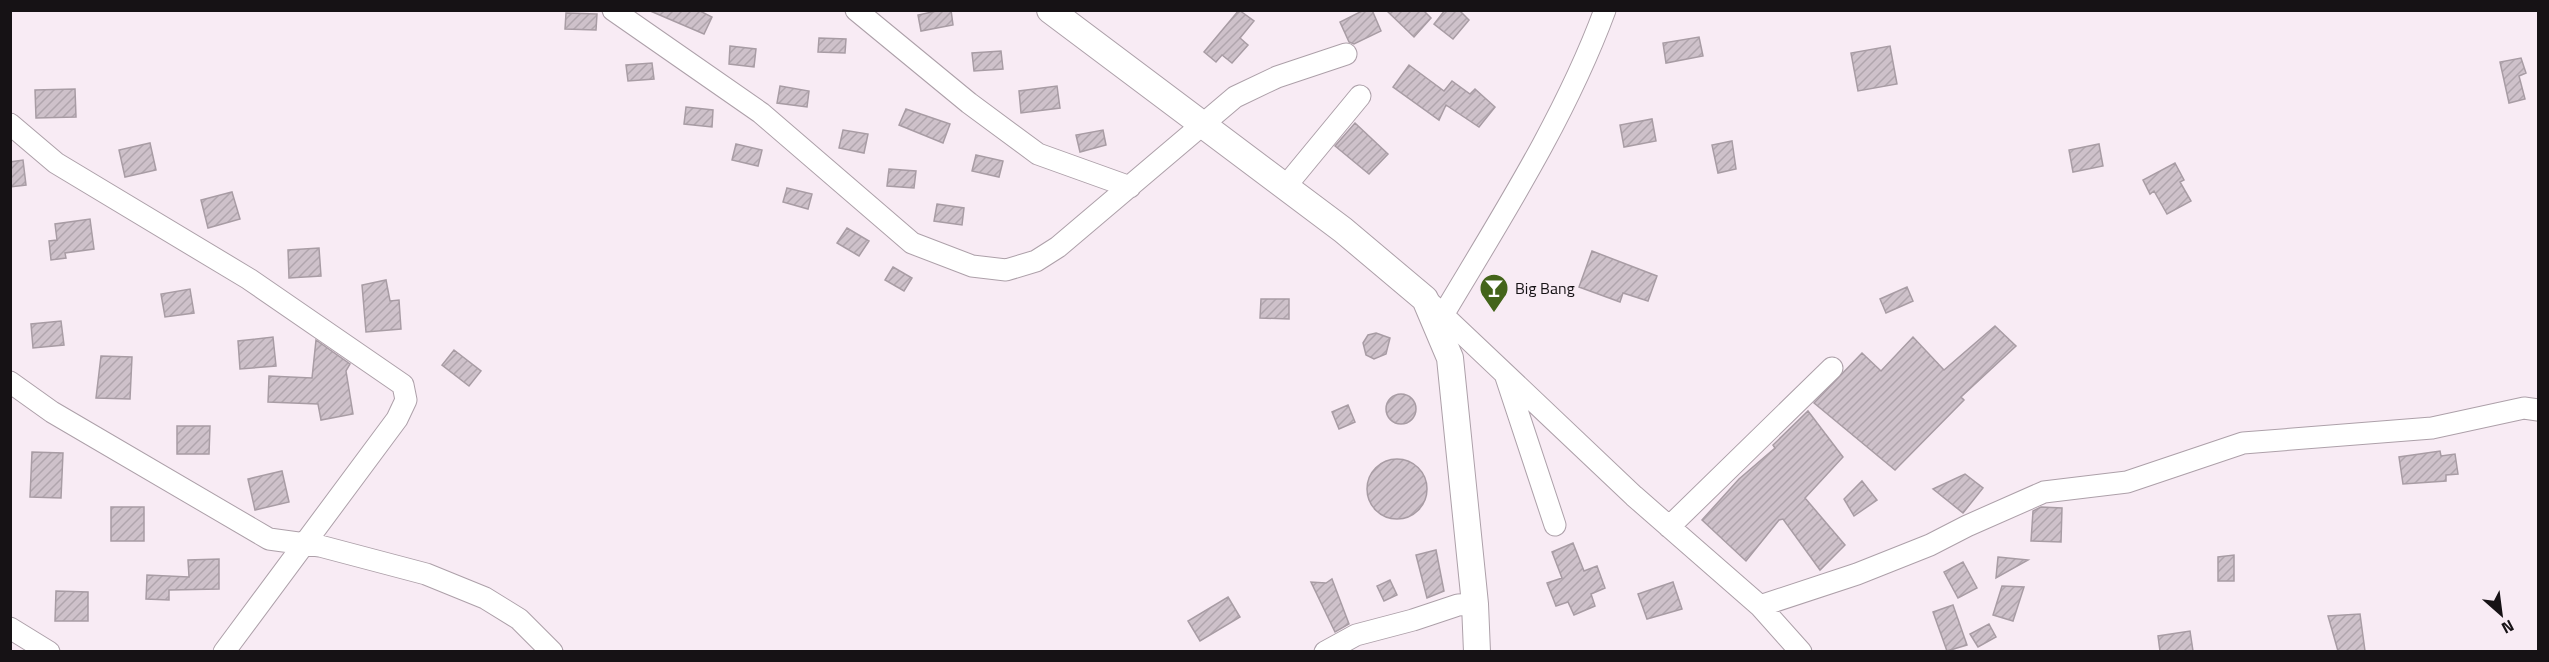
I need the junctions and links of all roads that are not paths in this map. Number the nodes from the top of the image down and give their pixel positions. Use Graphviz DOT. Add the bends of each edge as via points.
graph roads {
  1 [pos="613,10"];
  2 [pos="856,10"];
  3 [pos="1050,10"];
  4 [pos="1605,10"];
  5 [pos="1346,54"];
  6 [pos="1360,96"];
  7 [pos="10,124"];
  8 [pos="1200,125"];
  9 [pos="1130,187"];
  10 [pos="1285,188"];
  11 [pos="1434,307"];
  12 [pos="1832,368"];
  13 [pos="1505,373"];
  14 [pos="10,382"];
  15 [pos="2538,410"];
  16 [pos="1555,525"];
  17 [pos="1669,526"];
  18 [pos="303,544"];
  19 [pos="1475,604"];
  20 [pos="1760,606"];
  21 [pos="10,628"];
  22 [pos="49,651"];
  23 [pos="224,651"];
  24 [pos="552,651"];
  25 [pos="1325,651"];
  26 [pos="1478,651"];
  27 [pos="1802,651"];
  1 -- 9 [label="street" via="760,113 912,243 972,266 1006,270 1036,261"];
  2 -- 9 [label="street" via="1038,154"];
  3 -- 8 [label="street"];
  4 -- 11 [label="street" via="1587,58 1521,184"];
  5 -- 8 [label="street" via="1277,77 1246,92"];
  6 -- 10 [label="street"];
  7 -- 18 [label="street" via="56,163 249,279 403,385 406,400 397,419"];
  8 -- 9 [label="street"];
  8 -- 10 [label="street"];
  10 -- 11 [label="street" via="1343,230"];
  11 -- 13 [label="street"];
  11 -- 19 [label="street" via="1450,358"];
  12 -- 17 [label="street"];
  13 -- 16 [label="street"];
  13 -- 17 [label="street"];
  14 -- 18 [label="street" via="52,412 269,539"];
  15 -- 20 [label="street" via="2524,408 2432,428 2243,443 2127,482 2044,492 1930,545"];
  17 -- 20 [label="street"];
  18 -- 23 [label="street"];
  18 -- 24 [label="street" via="426,574 485,598 519,619"];
  19 -- 25 [label="street" via="1458,605 1356,635"];
  19 -- 26 [label="street"];
  20 -- 27 [label="street"];
  21 -- 22 [label="street"];
}
